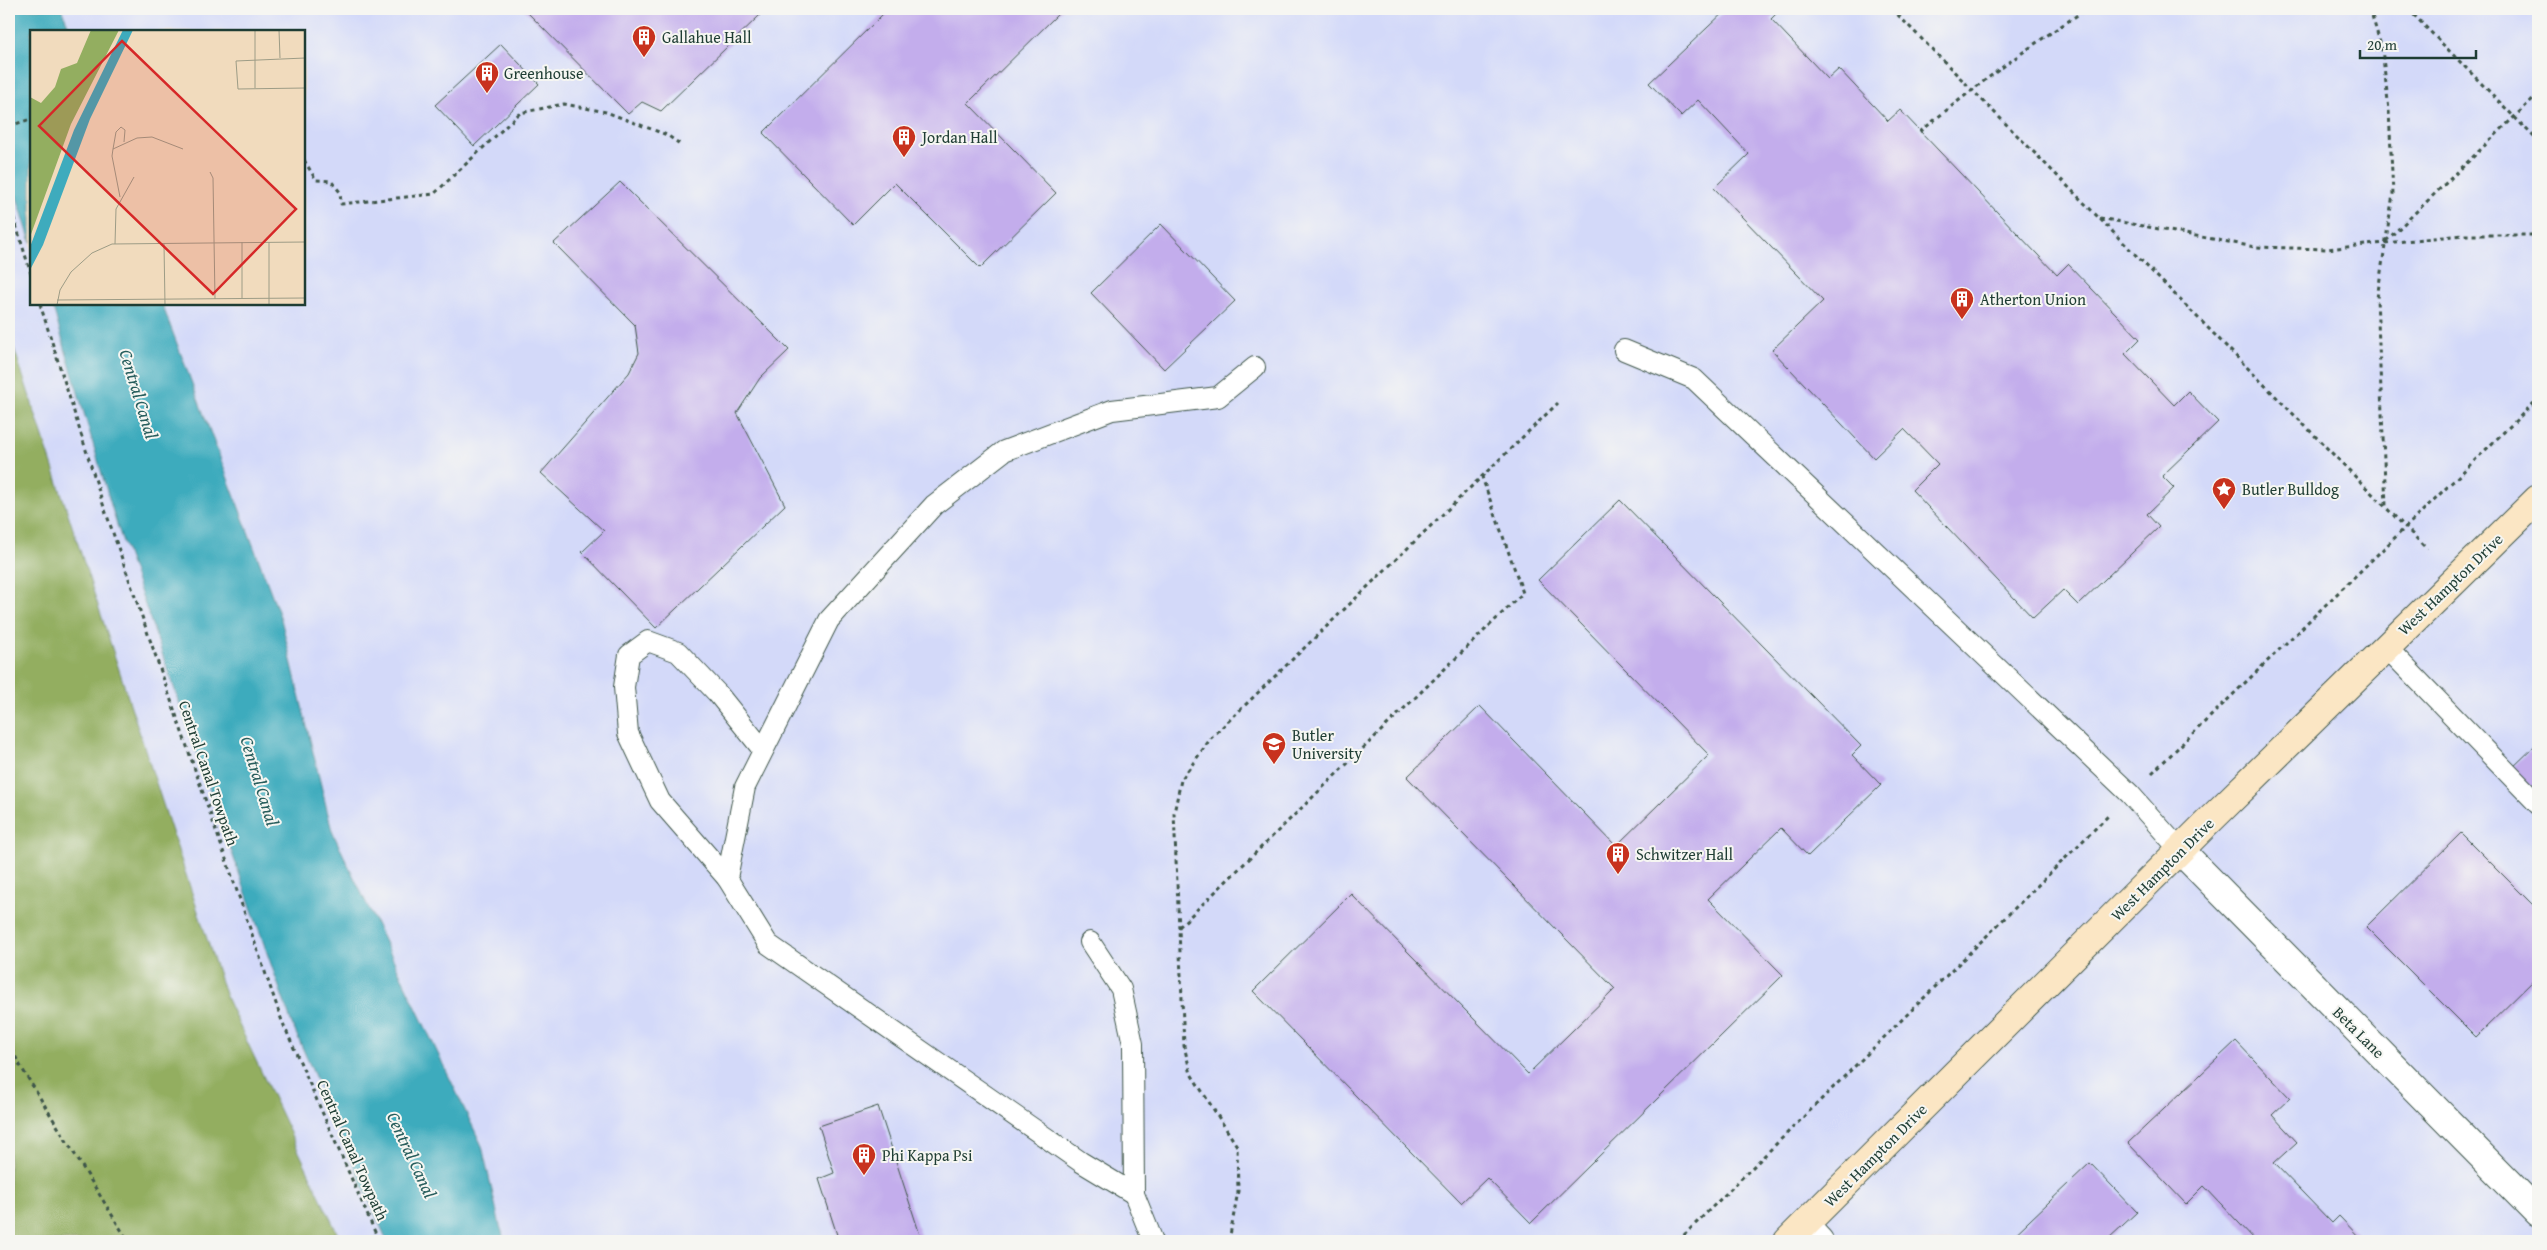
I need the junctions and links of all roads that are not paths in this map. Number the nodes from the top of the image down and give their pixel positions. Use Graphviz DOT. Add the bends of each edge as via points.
graph roads {
  1 [pos="1624,350"];
  2 [pos="1255,367"];
  3 [pos="2538,499"];
  4 [pos="2386,647"];
  5 [pos="763,750"];
  6 [pos="2538,804"];
  7 [pos="2180,850"];
  8 [pos="727,878"];
  9 [pos="1090,942"];
  10 [pos="1134,1194"];
  11 [pos="2538,1213"];
  12 [pos="1804,1236"];
  13 [pos="1153,1241"];
  1 -- 7 [label="lane" via="1694,379 2130,794"];
  2 -- 5 [label="lane" via="1218,397 1112,410 1004,451 934,505 829,620"];
  3 -- 4 [label="street, West Hampton Drive"];
  4 -- 6 [label="lane"];
  4 -- 7 [label="street, West Hampton Drive"];
  5 -- 8 [label="lane" via="744,787"];
  5 -- 8 [label="lane" via="718,694 678,652 648,641 629,656 624,687 628,734 660,801"];
  7 -- 11 [label="street, Beta Lane"];
  7 -- 12 [label="street, West Hampton Drive"];
  8 -- 10 [label="lane" via="768,944 1080,1162"];
  9 -- 10 [label="lane" via="1120,989 1133,1044"];
  10 -- 13 [label="lane"];
}
